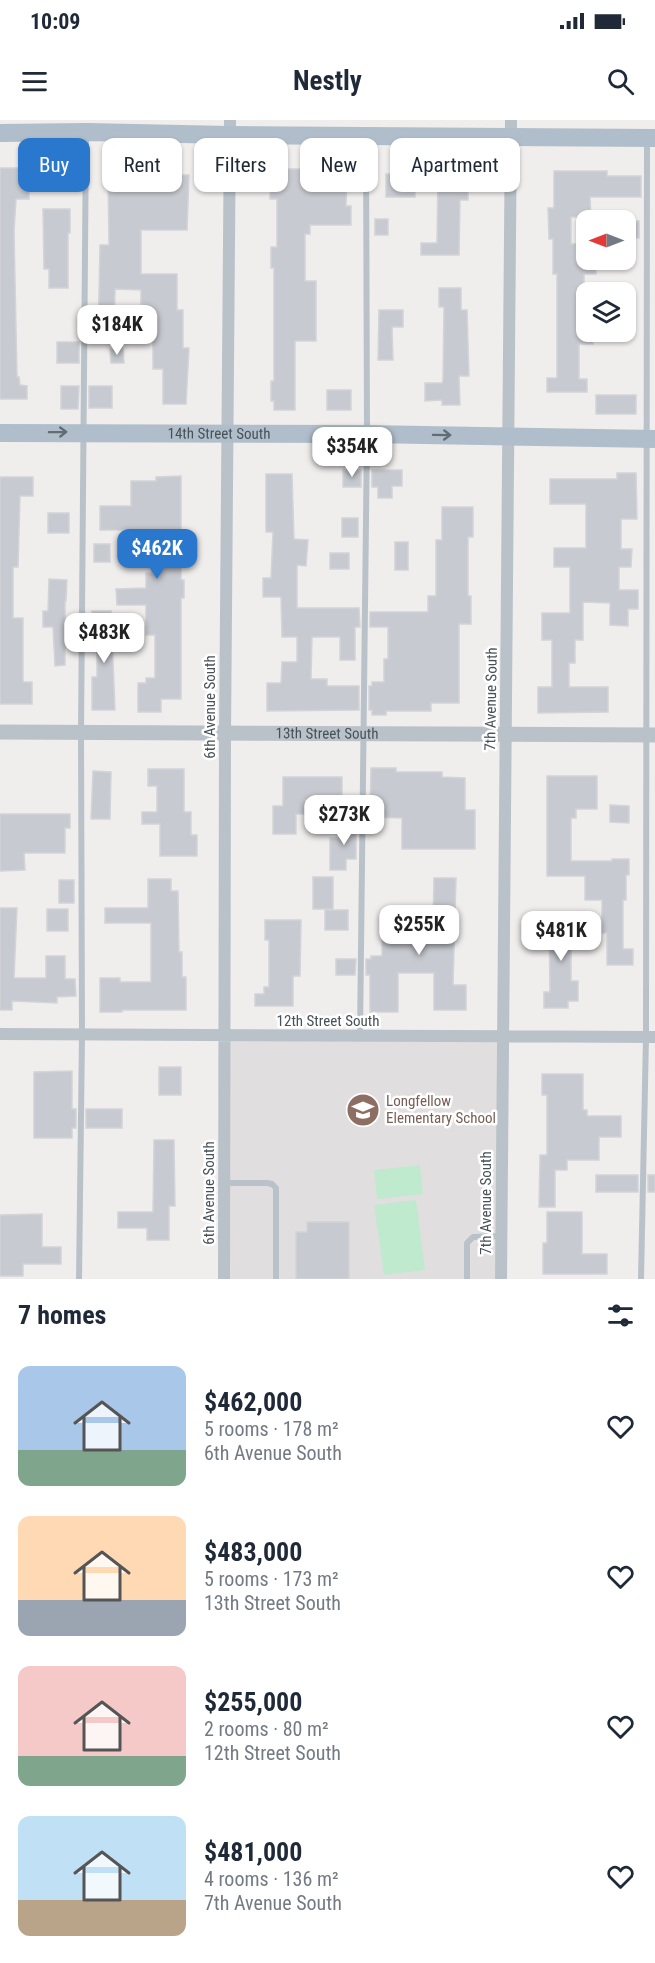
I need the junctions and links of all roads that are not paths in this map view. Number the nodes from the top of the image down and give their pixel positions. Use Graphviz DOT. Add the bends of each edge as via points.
graph roads {
  1 [pos="230,128"];
  2 [pos="510,128"];
  3 [pos="87,132"];
  4 [pos="0,134"];
  5 [pos="366,136"];
  6 [pos="651,138"];
  7 [pos="83,432"];
  8 [pos="0,433"];
  9 [pos="227,434"];
  10 [pos="367,434"];
  11 [pos="508,436"];
  12 [pos="652,439"];
  13 [pos="0,732"];
  14 [pos="81,732"];
  15 [pos="225,734"];
  16 [pos="362,734"];
  17 [pos="505,735"];
  18 [pos="650,735"];
  19 [pos="0,1034"];
  20 [pos="82,1035"];
  21 [pos="225,1035"];
  22 [pos="360,1036"];
  23 [pos="502,1037"];
  24 [pos="650,1037"];
  25 [pos="224,1184"];
  26 [pos="501,1236"];
  27 [pos="79,1279"];
  28 [pos="224,1279"];
  29 [pos="276,1279"];
  30 [pos="466,1279"];
  31 [pos="501,1279"];
  32 [pos="641,1279"];
  1 -- 3 [label="main road"];
  1 -- 5 [label="main road"];
  1 -- 9 [label="street, 6th Avenue South"];
  2 -- 5 [label="main road"];
  2 -- 6 [label="main road"];
  2 -- 11 [label="street, 7th Avenue South"];
  3 -- 4 [label="main road"];
  3 -- 7 [label="lane"];
  5 -- 10 [label="lane"];
  6 -- 12 [label="lane"];
  8 -- 7 [label="main road, 14th Street South, one-way"];
  7 -- 9 [label="main road, 14th Street South"];
  7 -- 14 [label="lane"];
  9 -- 10 [label="main road, 14th Street South"];
  9 -- 15 [label="street, 6th Avenue South"];
  10 -- 11 [label="main road, 14th Street South, one-way"];
  10 -- 16 [label="lane"];
  11 -- 12 [label="main road, 14th Street South"];
  11 -- 17 [label="street, 7th Avenue South"];
  12 -- 18 [label="lane"];
  13 -- 14 [label="street, 13th Street South"];
  14 -- 15 [label="street, 13th Street South"];
  14 -- 20 [label="lane"];
  15 -- 16 [label="street, 13th Street South"];
  15 -- 21 [label="street, 6th Avenue South"];
  16 -- 17 [label="street, 13th Street South"];
  16 -- 22 [label="lane"];
  17 -- 18 [label="street, 13th Street South"];
  17 -- 23 [label="street, 7th Avenue South"];
  18 -- 24 [label="lane"];
  19 -- 20 [label="street, 12th Street South"];
  20 -- 21 [label="street, 12th Street South"];
  20 -- 27 [label="lane"];
  21 -- 22 [label="street, 12th Street South"];
  21 -- 25 [label="street, 6th Avenue South"];
  22 -- 23 [label="street, 12th Street South"];
  23 -- 24 [label="street, 12th Street South"];
  23 -- 26 [label="street, 7th Avenue South"];
  24 -- 32 [label="lane"];
  25 -- 28 [label="street, 6th Avenue South"];
  25 -- 29 [label="lane" via="267,1183 276,1188"];
  26 -- 30 [label="lane" via="473,1237 467,1243"];
  26 -- 31 [label="street, 7th Avenue South"];
}
